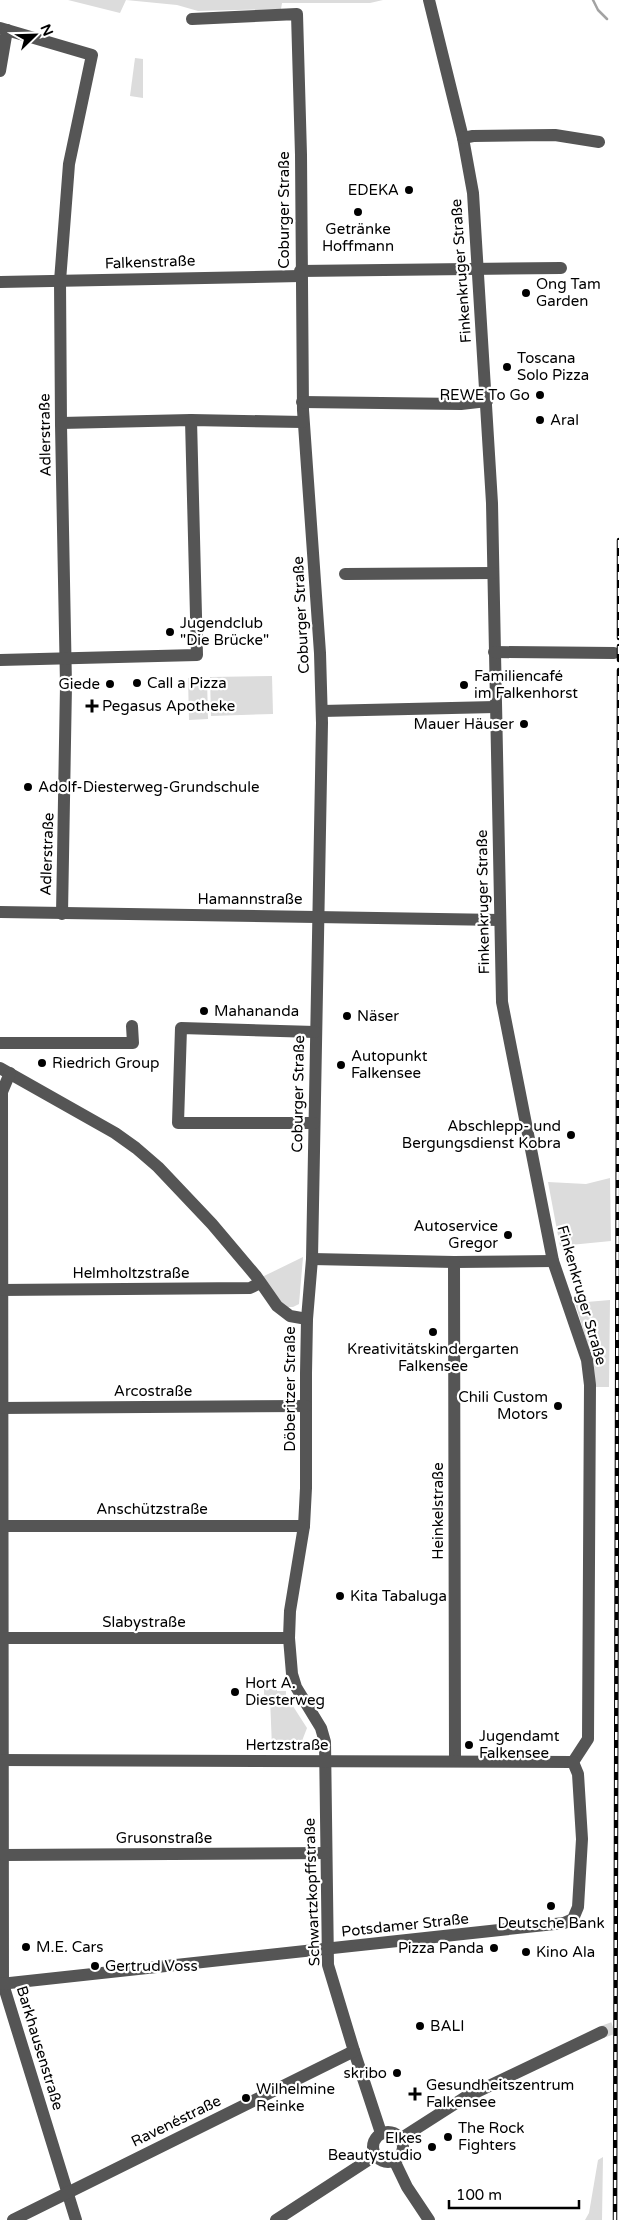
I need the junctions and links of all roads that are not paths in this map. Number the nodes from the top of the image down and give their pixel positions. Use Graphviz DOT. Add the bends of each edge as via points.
graph roads {
  1 [pos="429,0"];
  2 [pos="192,18"];
  3 [pos="3,29"];
  4 [pos="0,71"];
  5 [pos="463,138"];
  6 [pos="599,142"];
  7 [pos="478,268"];
  8 [pos="561,268"];
  9 [pos="300,273"];
  10 [pos="60,281"];
  11 [pos="0,282"];
  12 [pos="302,402"];
  13 [pos="487,402"];
  14 [pos="191,420"];
  15 [pos="303,422"];
  16 [pos="61,423"];
  17 [pos="493,573"];
  18 [pos="345,574"];
  19 [pos="494,652"];
  20 [pos="614,653"];
  21 [pos="66,658"];
  22 [pos="0,660"];
  23 [pos="495,708"];
  24 [pos="322,711"];
  25 [pos="0,912"];
  26 [pos="62,914"];
  27 [pos="318,916"];
  28 [pos="500,920"];
  29 [pos="132,1026"];
  30 [pos="315,1032"];
  31 [pos="0,1043"];
  32 [pos="5,1070"];
  33 [pos="314,1123"];
  34 [pos="312,1259"];
  35 [pos="454,1262"];
  36 [pos="553,1262"];
  37 [pos="260,1283"];
  38 [pos="1,1290"];
  39 [pos="307,1319"];
  40 [pos="306,1406"];
  41 [pos="1,1408"];
  42 [pos="1,1526"];
  43 [pos="304,1526"];
  44 [pos="1,1638"];
  45 [pos="289,1638"];
  46 [pos="1,1760"];
  47 [pos="455,1760"];
  48 [pos="326,1761"];
  49 [pos="573,1762"];
  50 [pos="326,1853"];
  51 [pos="4,1855"];
  52 [pos="327,1950"];
  53 [pos="2,1984"];
  54 [pos="602,2032"];
  55 [pos="354,2051"];
  56 [pos="381,2133"];
  57 [pos="400,2139"];
  58 [pos="376,2155"];
  59 [pos="394,2160"];
  60 [pos="67,2193"];
  61 [pos="13,2220"];
  62 [pos="76,2220"];
  63 [pos="276,2220"];
  64 [pos="429,2220"];
  1 -- 5 [label="street, Finkenkruger Straße"];
  2 -- 9 [label="street, Coburger Straße" via="297,14"];
  3 -- 4 [label="street"];
  3 -- 10 [label="street, Adlerstraße" via="92,55 69,164"];
  5 -- 6 [label="street" via="555,135"];
  5 -- 7 [label="street, Finkenkruger Straße" via="473,193"];
  7 -- 8 [label="street, Falkenstraße"];
  7 -- 9 [label="street, Falkenstraße"];
  7 -- 13 [label="street, Finkenkruger Straße"];
  9 -- 10 [label="street, Falkenstraße"];
  9 -- 12 [label="street, Coburger Straße"];
  10 -- 11 [label="street, Falkenstraße"];
  10 -- 16 [label="street, Adlerstraße"];
  12 -- 13 [label="street"];
  12 -- 15 [label="street, Coburger Straße"];
  13 -- 17 [label="street, Finkenkruger Straße"];
  14 -- 15 [label="street"];
  14 -- 16 [label="street"];
  14 -- 21 [label="street" via="197,655"];
  15 -- 24 [label="street, Coburger Straße" via="316,579"];
  16 -- 21 [label="street, Adlerstraße"];
  17 -- 18 [label="street"];
  17 -- 19 [label="street, Finkenkruger Straße"];
  19 -- 20 [label="street"];
  19 -- 23 [label="street, Finkenkruger Straße"];
  21 -- 22 [label="street"];
  21 -- 26 [label="street, Adlerstraße"];
  23 -- 24 [label="street"];
  23 -- 28 [label="street, Finkenkruger Straße"];
  24 -- 27 [label="street, Coburger Straße"];
  25 -- 26 [label="street, Hamannstraße"];
  26 -- 27 [label="street, Hamannstraße"];
  27 -- 28 [label="street, Hamannstraße"];
  27 -- 30 [label="street, Coburger Straße"];
  28 -- 36 [label="street, Finkenkruger Straße" via="502,1002"];
  29 -- 31 [label="street" via="133,1044"];
  30 -- 33 [label="street, Coburger Straße"];
  30 -- 33 [label="street" via="181,1028 178,1123"];
  32 -- 37 [label="street, Döberitzer Straße" via="136,1148 212,1224"];
  32 -- 38 [label="street, Barkhausenstraße" via="2,1092"];
  33 -- 34 [label="street, Coburger Straße"];
  34 -- 35 [label="street"];
  34 -- 39 [label="street, Coburger Straße"];
  35 -- 36 [label="street"];
  35 -- 47 [label="street, Heinkelstraße"];
  36 -- 49 [label="street, Finkenkruger Straße" via="587,1360 590,1385 588,1739"];
  37 -- 38 [label="street, Helmholtzstraße" via="250,1288"];
  37 -- 39 [label="street, Döberitzer Straße" via="283,1311 290,1316"];
  38 -- 41 [label="street, Barkhausenstraße"];
  39 -- 40 [label="street, Döberitzer Straße"];
  40 -- 41 [label="street, Arcostraße"];
  40 -- 43 [label="street, Döberitzer Straße"];
  41 -- 42 [label="street, Barkhausenstraße"];
  42 -- 43 [label="street, Anschützstraße"];
  42 -- 44 [label="street, Barkhausenstraße"];
  43 -- 45 [label="street, Döberitzer Straße"];
  44 -- 45 [label="street, Slabystraße"];
  44 -- 46 [label="street, Barkhausenstraße"];
  45 -- 48 [label="street, Döberitzer Straße" via="292,1674 296,1687 321,1728"];
  46 -- 48 [label="street, Hertzstraße"];
  46 -- 51 [label="street, Barkhausenstraße"];
  47 -- 48 [label="street, Hertzstraße"];
  47 -- 49 [label="street, Hertzstraße"];
  48 -- 50 [label="street, Schwartzkopffstraße"];
  49 -- 52 [label="street, Potsdamer Straße" via="578,1774 582,1840 578,1907 573,1918 564,1923"];
  50 -- 51 [label="street, Grusonstraße"];
  50 -- 52 [label="street, Schwartzkopffstraße"];
  51 -- 53 [label="street, Barkhausenstraße"];
  52 -- 53 [label="street, Potsdamer Straße"];
  52 -- 55 [label="street, Schwartzkopffstraße" via="328,1965"];
  53 -- 60 [label="street, Barkhausenstraße"];
  54 -- 57 [label="street" via="464,2098"];
  55 -- 56 [label="street, Schwartzkopffstraße"];
  55 -- 60 [label="street, Ravenéstraße"];
  56 -- 57 [label="street" via="390,2132"];
  56 -- 58 [label="street" via="373,2146"];
  57 -- 59 [label="street" via="401,2153"];
  58 -- 59 [label="street" via="382,2160"];
  58 -- 63 [label="street"];
  59 -- 64 [label="street"];
  60 -- 61 [label="street, Ravenéstraße"];
  60 -- 62 [label="street, Barkhausenstraße"];
}
